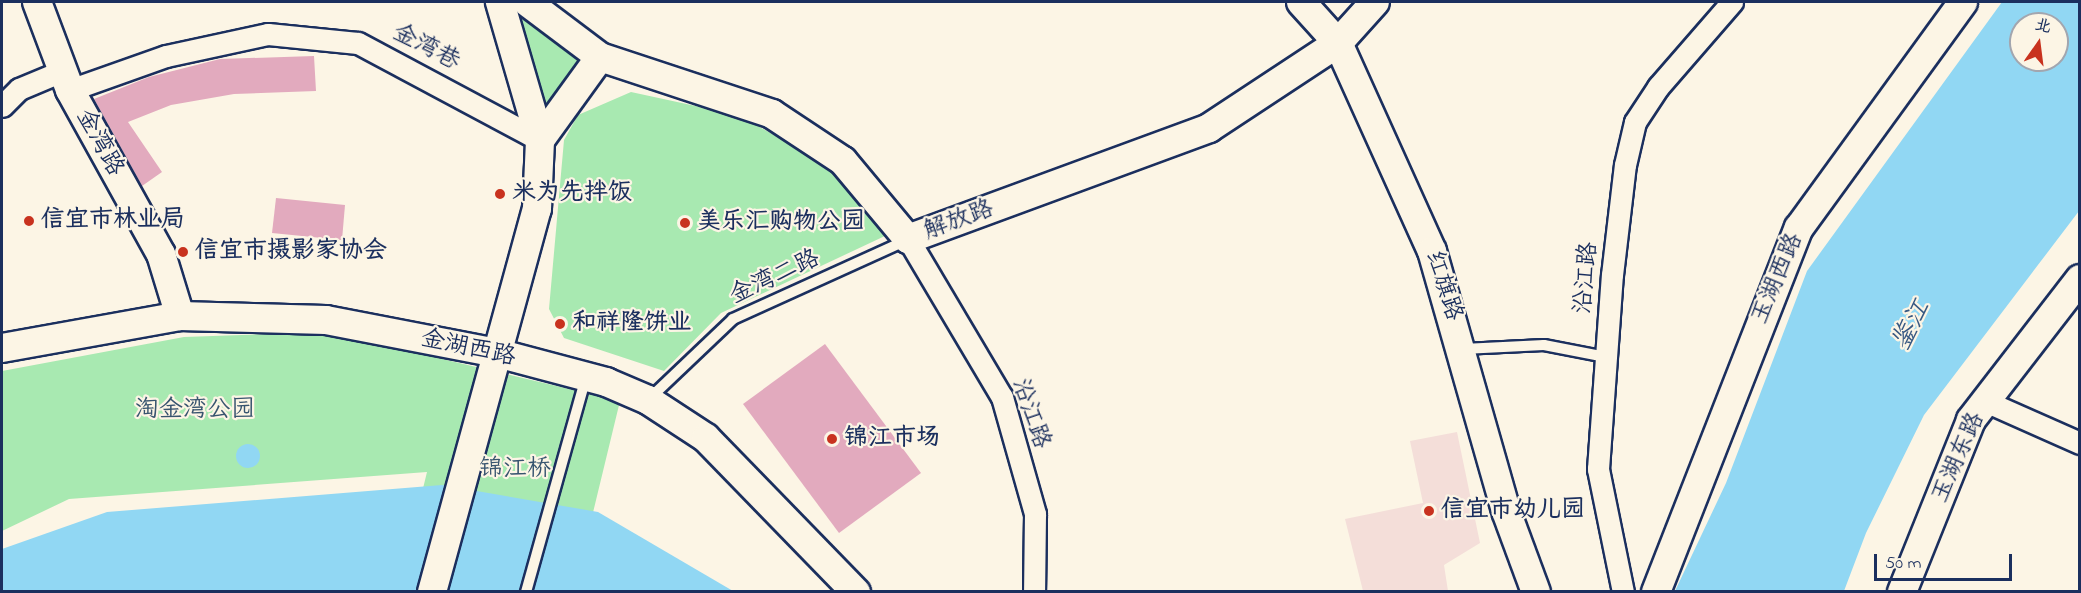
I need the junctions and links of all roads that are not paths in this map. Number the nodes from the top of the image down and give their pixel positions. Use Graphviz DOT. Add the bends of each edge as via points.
graph roads {
  1 [pos="37,2"];
  2 [pos="500,2"];
  3 [pos="527,2"];
  4 [pos="1301,2"];
  5 [pos="1375,2"];
  6 [pos="1732,2"];
  7 [pos="1963,2"];
  8 [pos="1338,43"];
  9 [pos="600,57"];
  10 [pos="66,81"];
  11 [pos="2,106"];
  12 [pos="540,140"];
  13 [pos="908,239"];
  14 [pos="2079,279"];
  15 [pos="180,316"];
  16 [pos="2,348"];
  17 [pos="1462,349"];
  18 [pos="497,354"];
  19 [pos="1606,357"];
  20 [pos="586,376"];
  21 [pos="648,400"];
  22 [pos="1985,401"];
  23 [pos="2079,443"];
  24 [pos="432,591"];
  25 [pos="526,591"];
  26 [pos="856,591"];
  27 [pos="1034,591"];
  28 [pos="1536,591"];
  29 [pos="1623,591"];
  30 [pos="1656,591"];
  31 [pos="1903,591"];
  1 -- 10 [label="street, 金湾路"];
  2 -- 12 [label="street"];
  3 -- 9 [label="street, 解放路"];
  4 -- 8 [label="street, 红旗路"];
  5 -- 8 [label="street, 解放路"];
  6 -- 19 [label="street, 沿江路" via="1658,87 1635,122 1625,165"];
  7 -- 30 [label="street, 玉湖西路" via="1799,228"];
  8 -- 13 [label="street, 解放路" via="1209,129"];
  8 -- 17 [label="street, 红旗路" via="1432,251"];
  9 -- 12 [label="street"];
  9 -- 13 [label="street, 解放路" via="772,114 843,161"];
  10 -- 11 [label="street, 金湾巷" via="19,89"];
  10 -- 12 [label="street, 金湾巷" via="268,34 358,43"];
  10 -- 15 [label="street, 金湾路" via="161,254"];
  12 -- 18 [label="street" via="537,209"];
  13 -- 21 [label="lane, 金湾二路" via="734,319"];
  13 -- 27 [label="street, 沿江路" via="1002,397 1035,514"];
  14 -- 22 [label="street, 玉湖东路"];
  15 -- 16 [label="street, 金湖西路"];
  15 -- 18 [label="street, 金湖西路" via="326,320"];
  17 -- 19 [label="lane" via="1544,345"];
  17 -- 28 [label="street, 红旗路" via="1506,511"];
  18 -- 20 [label="street, 金湖西路"];
  18 -- 24 [label="street"];
  19 -- 29 [label="street, 沿江路" via="1598,469"];
  20 -- 21 [label="street, 金湖西路"];
  20 -- 25 [label="lane"];
  21 -- 26 [label="street, 金湖西路" via="706,438"];
  22 -- 23 [label="street"];
  22 -- 31 [label="street, 玉湖东路" via="1971,420"];
}
